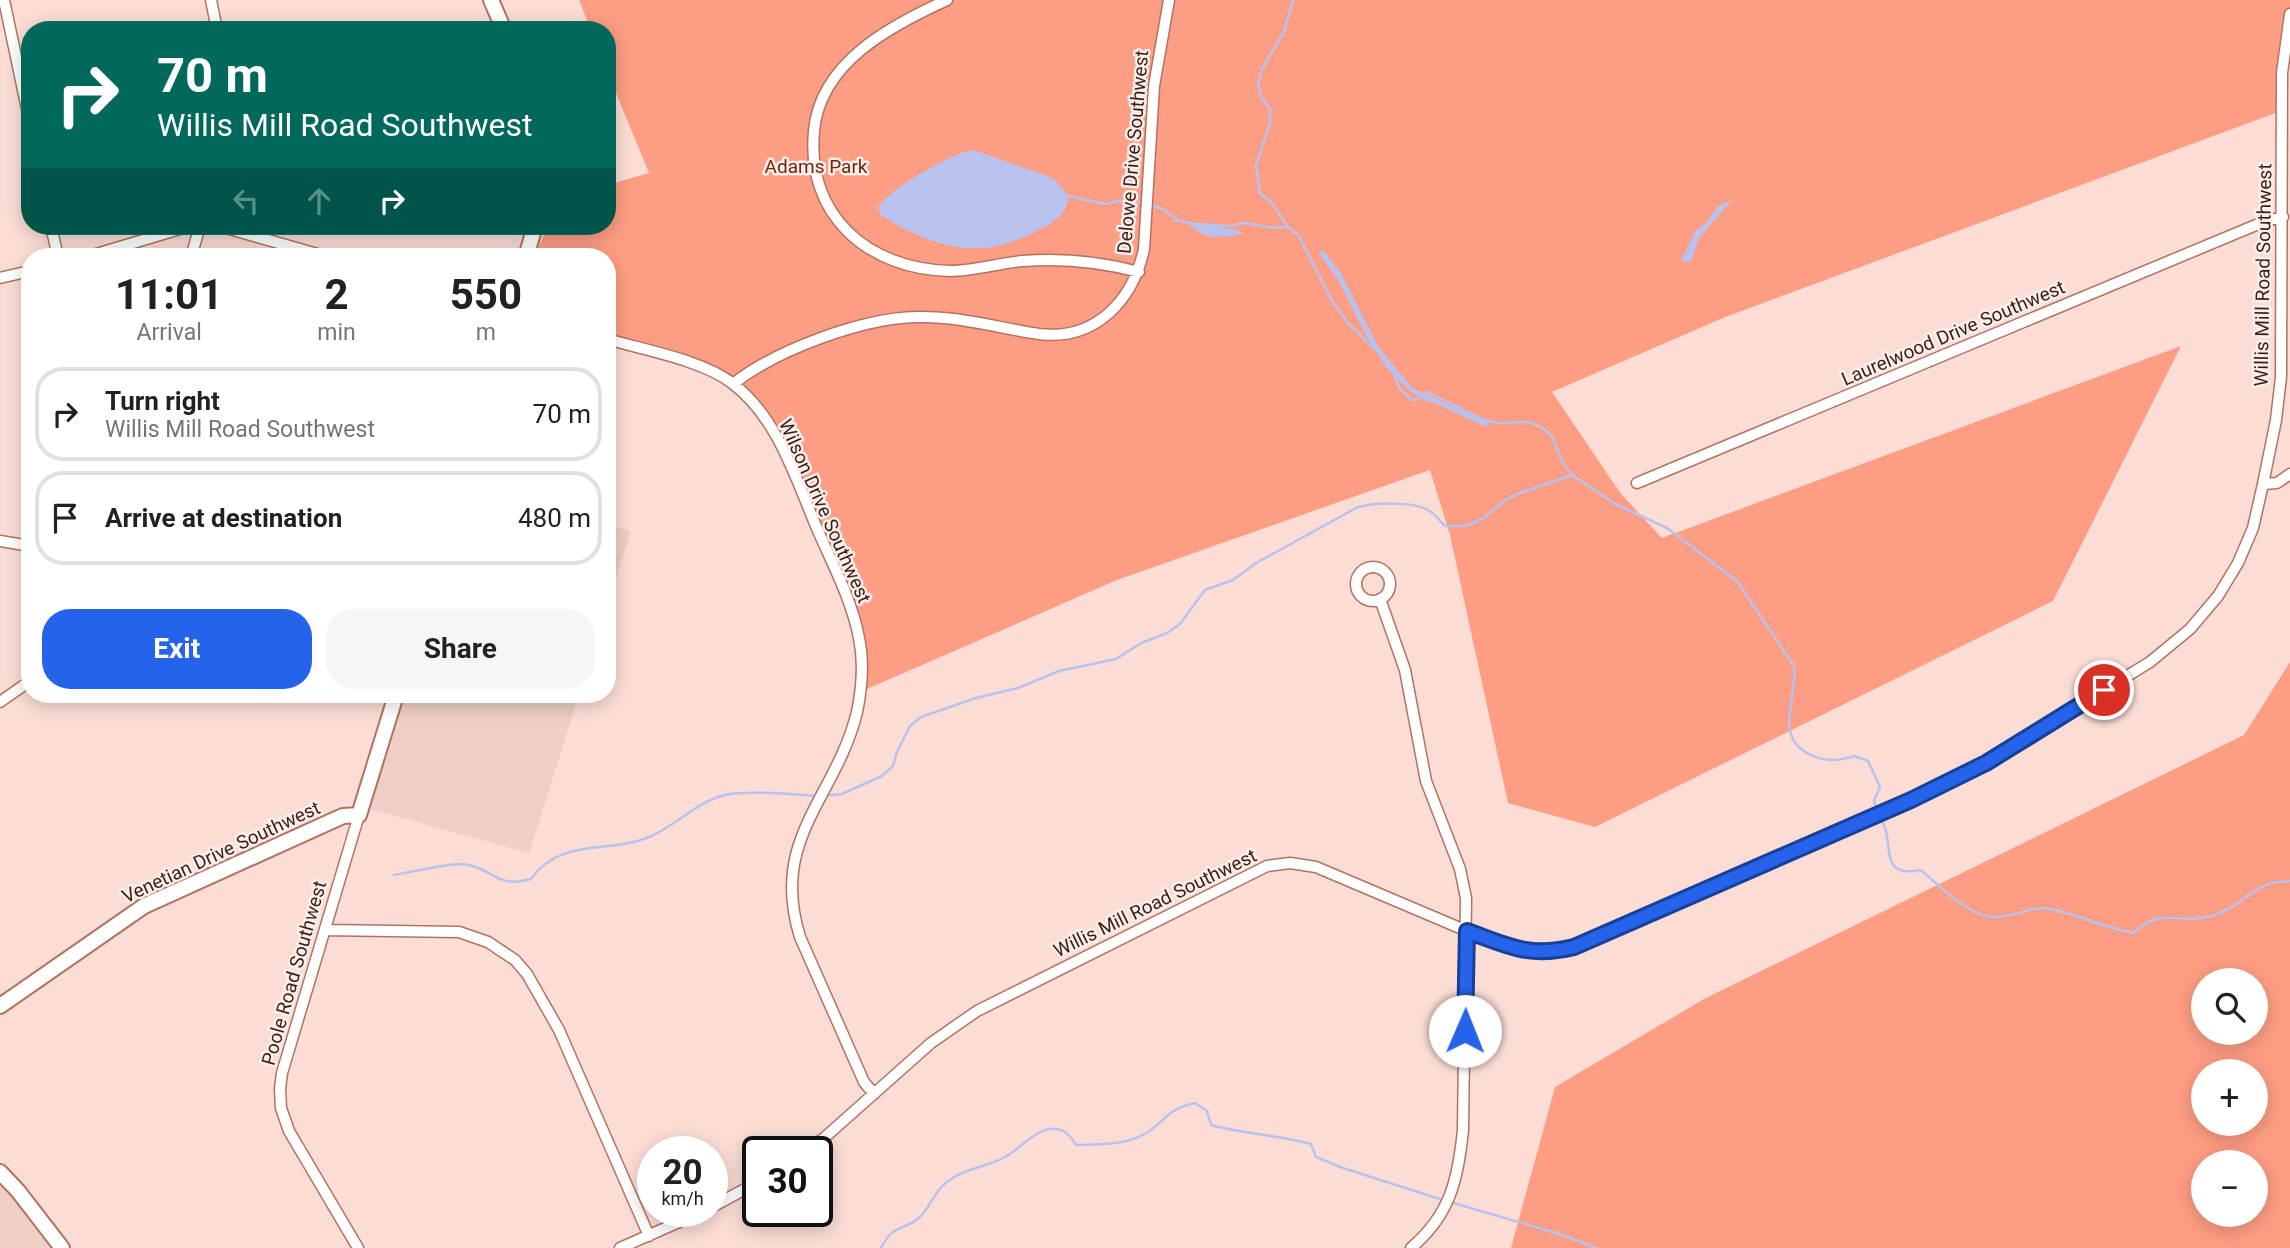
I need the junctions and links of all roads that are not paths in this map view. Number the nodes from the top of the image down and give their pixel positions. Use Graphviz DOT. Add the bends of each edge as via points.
graph roads {
  1 [pos="4,0"];
  2 [pos="211,0"];
  3 [pos="491,0"];
  4 [pos="947,0"];
  5 [pos="1169,0"];
  6 [pos="2290,14"];
  7 [pos="215,21"];
  8 [pos="500,21"];
  9 [pos="21,80"];
  10 [pos="2283,217"];
  11 [pos="160,235"];
  12 [pos="251,235"];
  13 [pos="116,248"];
  14 [pos="296,248"];
  15 [pos="1139,272"];
  16 [pos="21,273"];
  17 [pos="0,278"];
  18 [pos="616,342"];
  19 [pos="733,384"];
  20 [pos="2290,474"];
  21 [pos="1637,483"];
  22 [pos="2263,484"];
  23 [pos="0,541"];
  24 [pos="21,544"];
  25 [pos="1380,599"];
  26 [pos="21,687"];
  27 [pos="0,702"];
  28 [pos="394,703"];
  29 [pos="359,815"];
  30 [pos="325,929"];
  31 [pos="1467,931"];
  32 [pos="0,1006"];
  33 [pos="874,1094"];
  34 [pos="826,1136"];
  35 [pos="0,1172"];
  36 [pos="669,1227"];
  37 [pos="649,1236"];
  38 [pos="62,1248"];
  39 [pos="358,1248"];
  40 [pos="620,1248"];
  41 [pos="1411,1248"];
  1 -- 9 [label="street"];
  2 -- 7 [label="street"];
  3 -- 8 [label="street"];
  4 -- 15 [label="street" via="897,25 861,50 838,73 821,102 813,160 832,214 844,230 872,249 926,269 1071,261"];
  5 -- 15 [label="street, Delowe Drive Southwest" via="1154,86"];
  6 -- 10 [label="street, Willis Mill Road Southwest" via="2282,73"];
  10 -- 21 [label="street, Laurelwood Drive Southwest"];
  10 -- 22 [label="street, Willis Mill Road Southwest" via="2281,377"];
  11 -- 13 [label="street"];
  12 -- 14 [label="street"];
  15 -- 19 [label="street, Delowe Drive Southwest" via="1114,309 1076,331 1040,334 944,317 888,320 824,337 751,370"];
  16 -- 17 [label="street"];
  18 -- 19 [label="street" via="699,366"];
  19 -- 33 [label="street, Wilson Drive Southwest" via="757,407 781,445 844,590 859,638 862,675 856,715 798,844 790,893 800,937 864,1082"];
  20 -- 22 [label="street" via="2277,483"];
  22 -- 31 [label="street, Willis Mill Road Southwest" via="2253,528 2238,563 2190,629 2150,662 1986,763 1574,947 1529,952"];
  23 -- 24 [label="street"];
  25 -- 31 [label="street" via="1405,670 1426,781 1460,869"];
  26 -- 27 [label="street"];
  28 -- 29 [label="street"];
  29 -- 30 [label="street, Poole Road Southwest"];
  29 -- 32 [label="street, Venetian Drive Southwest" via="343,816 144,905"];
  30 -- 37 [label="street" via="459,932 488,942 515,960 559,1030"];
  30 -- 39 [label="street, Poole Road Southwest" via="282,1073 281,1108 289,1131"];
  31 -- 33 [label="street, Willis Mill Road Southwest" via="1316,867 1267,866 977,1011 931,1043"];
  31 -- 41 [label="street" via="1459,1165 1446,1205"];
  33 -- 34 [label="street, Willis Mill Road Southwest"];
  35 -- 38 [label="street"];
  36 -- 37 [label="street"];
  37 -- 40 [label="street"];
}
